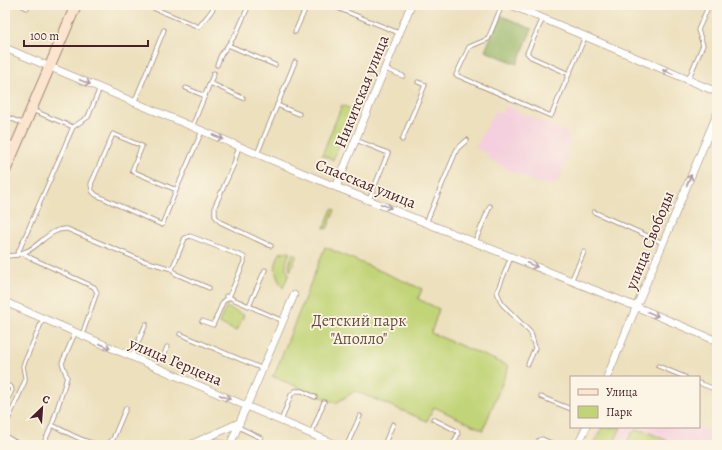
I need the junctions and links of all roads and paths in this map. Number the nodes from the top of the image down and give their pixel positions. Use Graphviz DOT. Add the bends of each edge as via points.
graph roads {
  1 [pos="21,5"];
  2 [pos="76,5"];
  3 [pos="146,5"];
  4 [pos="215,5"];
  5 [pos="249,5"];
  6 [pos="307,5"];
  7 [pos="330,5"];
  8 [pos="411,5"];
  9 [pos="502,5"];
  10 [pos="511,5"];
  11 [pos="709,5"];
  12 [pos="27,8"];
  13 [pos="543,18"];
  14 [pos="164,30"];
  15 [pos="295,32"];
  16 [pos="399,34"];
  17 [pos="585,37"];
  18 [pos="228,45"];
  19 [pos="5,48"];
  20 [pos="295,62"];
  21 [pos="217,65"];
  22 [pos="275,65"];
  23 [pos="49,67"];
  24 [pos="385,68"];
  25 [pos="214,74"];
  26 [pos="569,74"];
  27 [pos="403,76"];
  28 [pos="688,80"];
  29 [pos="418,82"];
  30 [pos="210,83"];
  31 [pos="100,88"];
  32 [pos="186,88"];
  33 [pos="717,92"];
  34 [pos="205,96"];
  35 [pos="243,98"];
  36 [pos="134,102"];
  37 [pos="277,105"];
  38 [pos="31,110"];
  39 [pos="299,114"];
  40 [pos="717,114"];
  41 [pos="5,116"];
  42 [pos="25,124"];
  43 [pos="73,127"];
  44 [pos="192,127"];
  45 [pos="202,131"];
  46 [pos="356,140"];
  47 [pos="402,140"];
  48 [pos="467,140"];
  49 [pos="5,141"];
  50 [pos="16,145"];
  51 [pos="239,146"];
  52 [pos="257,154"];
  53 [pos="5,171"];
  54 [pos="336,187"];
  55 [pos="177,188"];
  56 [pos="369,200"];
  57 [pos="490,206"];
  58 [pos="594,212"];
  59 [pos="426,223"];
  60 [pos="475,242"];
  61 [pos="663,243"];
  62 [pos="271,246"];
  63 [pos="23,252"];
  64 [pos="584,252"];
  65 [pos="5,255"];
  66 [pos="17,255"];
  67 [pos="511,257"];
  68 [pos="172,269"];
  69 [pos="265,270"];
  70 [pos="571,281"];
  71 [pos="209,288"];
  72 [pos="294,295"];
  73 [pos="228,297"];
  74 [pos="5,302"];
  75 [pos="249,306"];
  76 [pos="637,307"];
  77 [pos="43,319"];
  78 [pos="202,321"];
  79 [pos="283,321"];
  80 [pos="146,324"];
  81 [pos="78,334"];
  82 [pos="180,334"];
  83 [pos="717,341"];
  84 [pos="167,347"];
  85 [pos="132,357"];
  86 [pos="163,358"];
  87 [pos="528,364"];
  88 [pos="658,366"];
  89 [pos="263,369"];
  90 [pos="607,376"];
  91 [pos="683,376"];
  92 [pos="700,383"];
  93 [pos="717,383"];
  94 [pos="5,384"];
  95 [pos="541,396"];
  96 [pos="315,398"];
  97 [pos="324,402"];
  98 [pos="5,405"];
  99 [pos="247,406"];
  100 [pos="126,408"];
  101 [pos="570,410"];
  102 [pos="360,416"];
  103 [pos="433,419"];
  104 [pos="281,421"];
  105 [pos="393,424"];
  106 [pos="52,425"];
  107 [pos="239,425"];
  108 [pos="5,427"];
  109 [pos="586,428"];
  110 [pos="311,434"];
  111 [pos="5,436"];
  112 [pos="261,438"];
  113 [pos="328,443"];
  114 [pos="20,445"];
  115 [pos="43,445"];
  116 [pos="190,445"];
  117 [pos="230,445"];
  118 [pos="337,445"];
  119 [pos="347,445"];
  120 [pos="384,445"];
  121 [pos="453,445"];
  122 [pos="537,445"];
  123 [pos="556,445"];
  124 [pos="578,445"];
  1 -- 12 [label="lane"];
  2 -- 23 [label="main road"];
  3 -- 4 [label="lane" via="199,27 212,13"];
  5 -- 18 [label="lane"];
  6 -- 15 [label="lane"];
  7 -- 16 [label="lane"];
  8 -- 16 [label="street, Никитская улица"];
  9 -- 26 [label="lane" via="488,39 469,47 456,75 551,116"];
  10 -- 13 [label="street"];
  11 -- 28 [label="lane" via="698,30 704,45"];
  13 -- 17 [label="street"];
  13 -- 26 [label="lane" via="527,53"];
  14 -- 36 [label="lane"];
  16 -- 24 [label="street, Никитская улица"];
  17 -- 26 [label="lane"];
  28 -- 17 [label="street, one-way"];
  18 -- 21 [label="lane"];
  18 -- 22 [label="lane"];
  19 -- 23 [label="street, Спасская улица"];
  20 -- 37 [label="lane"];
  23 -- 31 [label="street, Спасская улица, one-way"];
  23 -- 38 [label="main road"];
  24 -- 27 [label="lane"];
  24 -- 46 [label="street, Никитская улица"];
  25 -- 30 [label="lane"];
  28 -- 33 [label="street"];
  29 -- 47 [label="lane" via="425,85"];
  30 -- 34 [label="lane"];
  30 -- 35 [label="lane"];
  31 -- 36 [label="street, Спасская улица"];
  31 -- 43 [label="lane" via="88,117"];
  32 -- 34 [label="lane"];
  34 -- 44 [label="lane"];
  36 -- 44 [label="street, Спасская улица"];
  37 -- 39 [label="lane"];
  37 -- 52 [label="lane"];
  38 -- 42 [label="main road"];
  38 -- 43 [label="lane"];
  61 -- 40 [label="street, улица Свободы, one-way"];
  41 -- 42 [label="lane"];
  42 -- 50 [label="main road"];
  43 -- 66 [label="lane"];
  44 -- 45 [label="street, Спасская улица"];
  45 -- 51 [label="street, Спасская улица, one-way"];
  45 -- 55 [label="lane"];
  46 -- 54 [label="street, Никитская улица"];
  46 -- 56 [label="lane" via="388,153"];
  48 -- 59 [label="lane" via="457,149"];
  49 -- 50 [label="lane"];
  50 -- 53 [label="main road"];
  51 -- 52 [label="street, Спасская улица"];
  51 -- 62 [label="lane" via="234,164 215,206 215,216 220,222"];
  52 -- 54 [label="street, Спасская улица"];
  54 -- 56 [label="street, Спасская улица"];
  55 -- 55 [label="lane" via="132,171 142,146 113,134 91,184 96,195 162,225"];
  56 -- 59 [label="street, Спасская улица, one-way"];
  57 -- 60 [label="lane"];
  58 -- 61 [label="lane"];
  59 -- 60 [label="street, Спасская улица"];
  60 -- 67 [label="street, Спасская улица"];
  61 -- 76 [label="street, улица Свободы"];
  63 -- 66 [label="lane"];
  63 -- 68 [label="lane" via="29,251 54,232 67,229 141,260"];
  63 -- 81 [label="lane" via="94,286 97,292"];
  64 -- 70 [label="lane"];
  65 -- 66 [label="lane"];
  67 -- 70 [label="street, Спасская улица, one-way"];
  67 -- 87 [label="lane" via="497,292 502,304 531,333 535,348"];
  68 -- 71 [label="lane" via="176,274"];
  68 -- 73 [label="lane" via="185,238 190,236 244,257"];
  69 -- 75 [label="lane"];
  70 -- 76 [label="street, Спасская улица"];
  72 -- 79 [label="street"];
  73 -- 75 [label="lane"];
  73 -- 78 [label="lane" via="223,302 213,325"];
  74 -- 77 [label="street, улица Герцена"];
  75 -- 79 [label="lane"];
  76 -- 83 [label="street, Спасская улица, one-way"];
  76 -- 90 [label="street, улица Свободы"];
  77 -- 81 [label="street, улица Герцена"];
  77 -- 108 [label="lane" via="23,366 24,381"];
  79 -- 89 [label="street"];
  80 -- 85 [label="lane"];
  81 -- 85 [label="street, улица Герцена, one-way"];
  81 -- 106 [label="lane" via="62,363 67,377 66,384"];
  82 -- 89 [label="lane"];
  84 -- 86 [label="lane"];
  85 -- 99 [label="street, улица Герцена, one-way"];
  88 -- 91 [label="lane"];
  89 -- 99 [label="street"];
  92 -- 93 [label="lane" via="714,388"];
  94 -- 98 [label="lane" via="12,390"];
  95 -- 101 [label="lane"];
  96 -- 104 [label="lane" via="302,391 295,391"];
  97 -- 110 [label="lane"];
  99 -- 104 [label="street, улица Герцена"];
  99 -- 107 [label="street"];
  100 -- 106 [label="lane" via="113,439 107,445 98,445 81,439"];
  102 -- 119 [label="lane"];
  103 -- 121 [label="lane" via="457,431"];
  104 -- 110 [label="street, улица Герцена"];
  105 -- 120 [label="lane"];
  106 -- 115 [label="lane"];
  107 -- 112 [label="lane"];
  107 -- 116 [label="street"];
  107 -- 117 [label="street"];
  109 -- 124 [label="street"];
  110 -- 113 [label="street, улица Герцена"];
  111 -- 114 [label="lane"];
  113 -- 118 [label="street, улица Герцена"];
  122 -- 123 [label="lane" via="542,439"];
}
